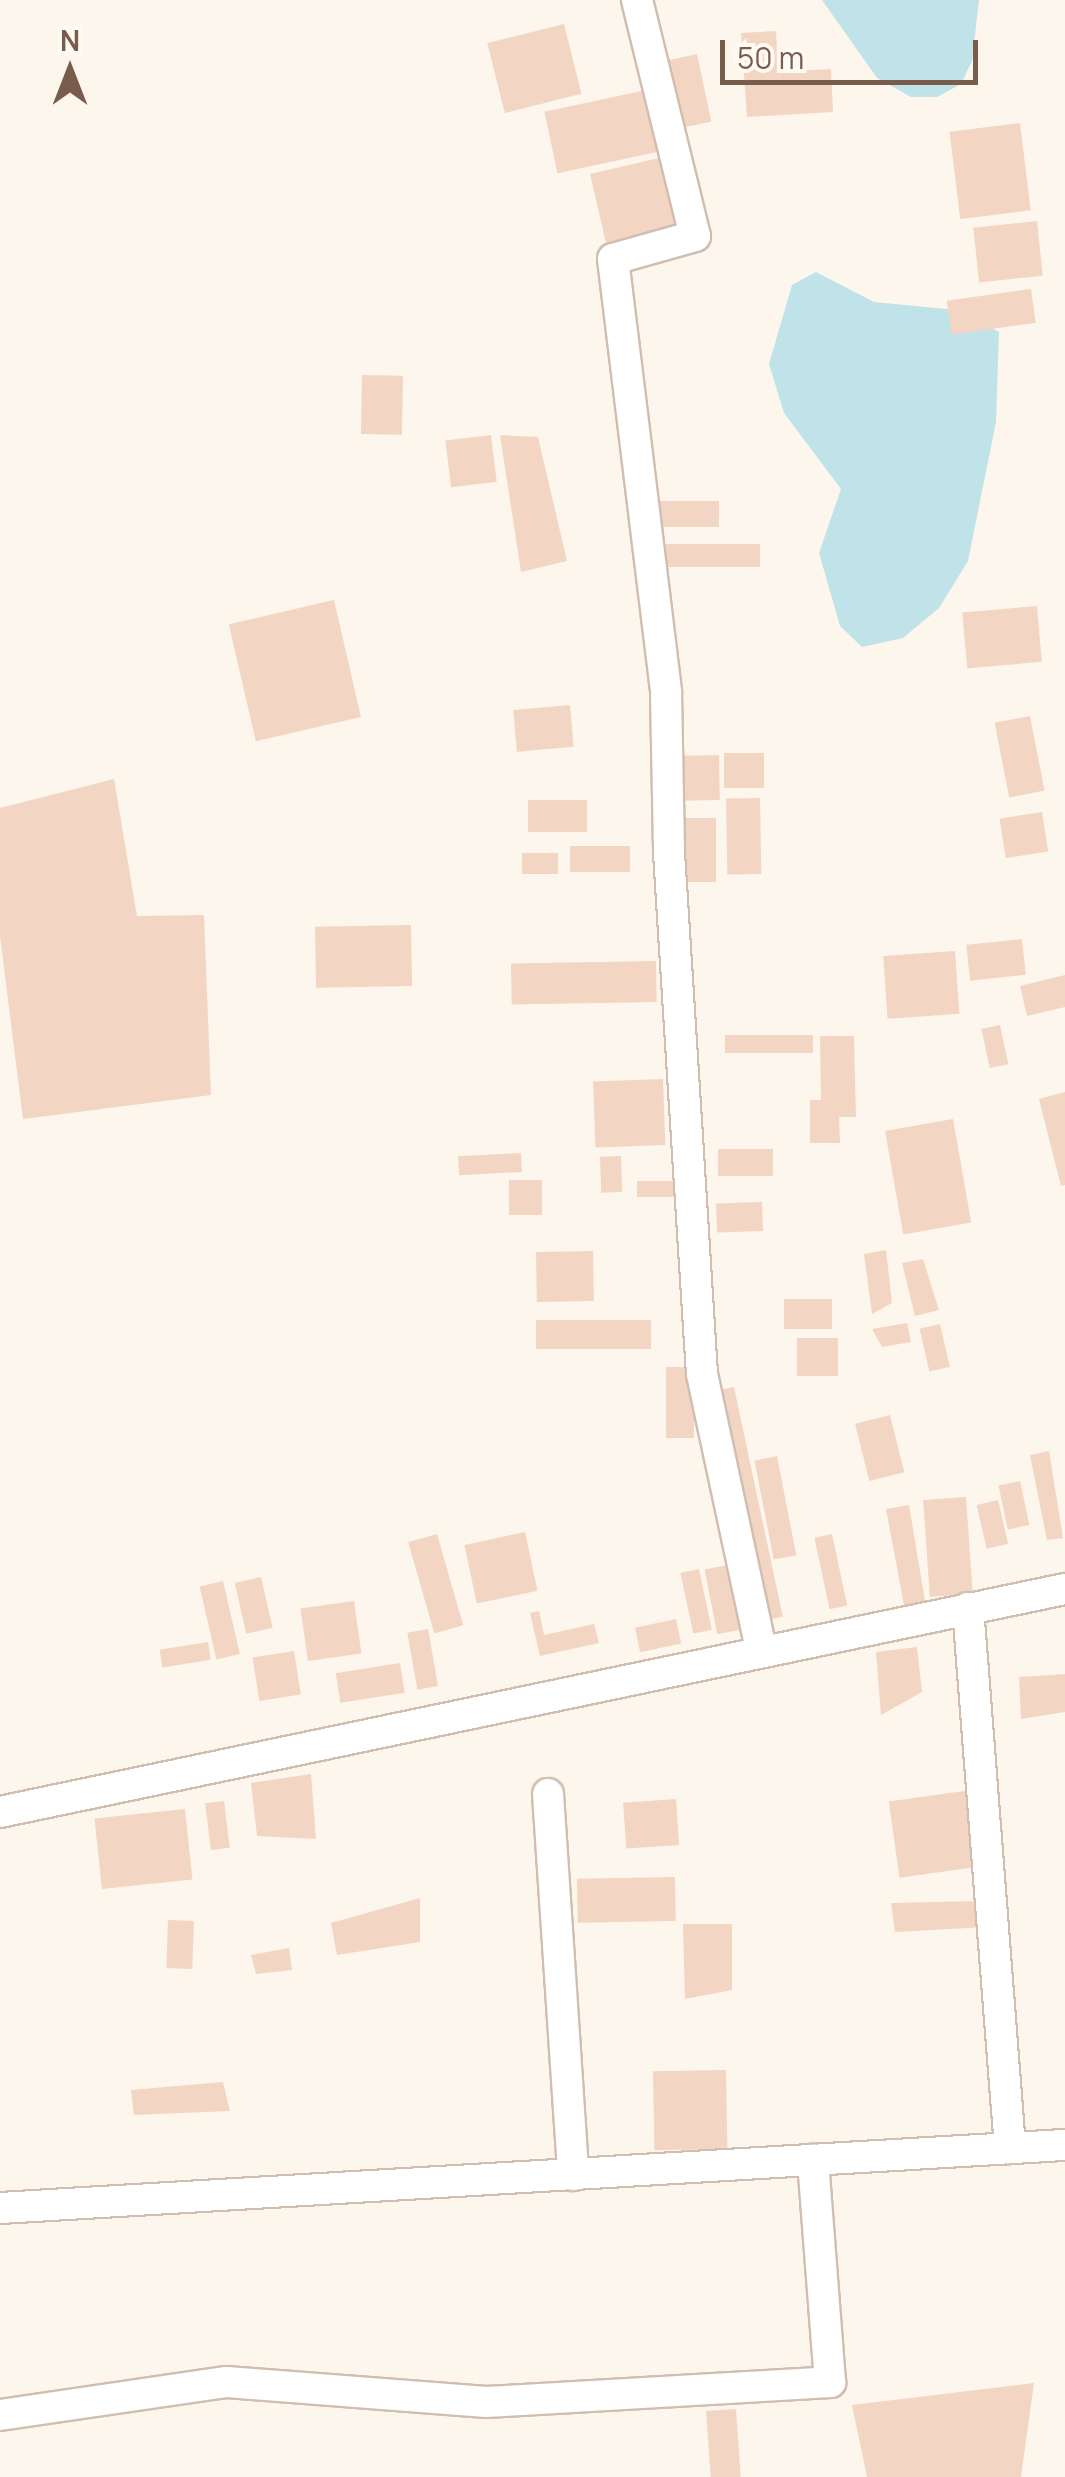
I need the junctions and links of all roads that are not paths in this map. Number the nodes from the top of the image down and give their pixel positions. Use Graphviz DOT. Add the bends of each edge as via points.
graph roads {
  1 [pos="638,0"];
  2 [pos="1065,1589"];
  3 [pos="968,1608"];
  4 [pos="762,1649"];
  5 [pos="548,1794"];
  6 [pos="0,1812"];
  7 [pos="1065,2145"];
  8 [pos="1010,2148"];
  9 [pos="813,2160"];
  10 [pos="573,2174"];
  11 [pos="0,2208"];
  12 [pos="0,2415"];
  1 -- 4 [label="street" via="695,236 613,259 666,693 669,853 702,1374"];
  2 -- 3 [label="street"];
  3 -- 4 [label="street"];
  3 -- 8 [label="street"];
  4 -- 6 [label="street"];
  5 -- 10 [label="street"];
  7 -- 8 [label="street"];
  8 -- 9 [label="street"];
  9 -- 10 [label="street"];
  9 -- 12 [label="street" via="830,2382 486,2402 227,2382"];
  10 -- 11 [label="street"];
}
